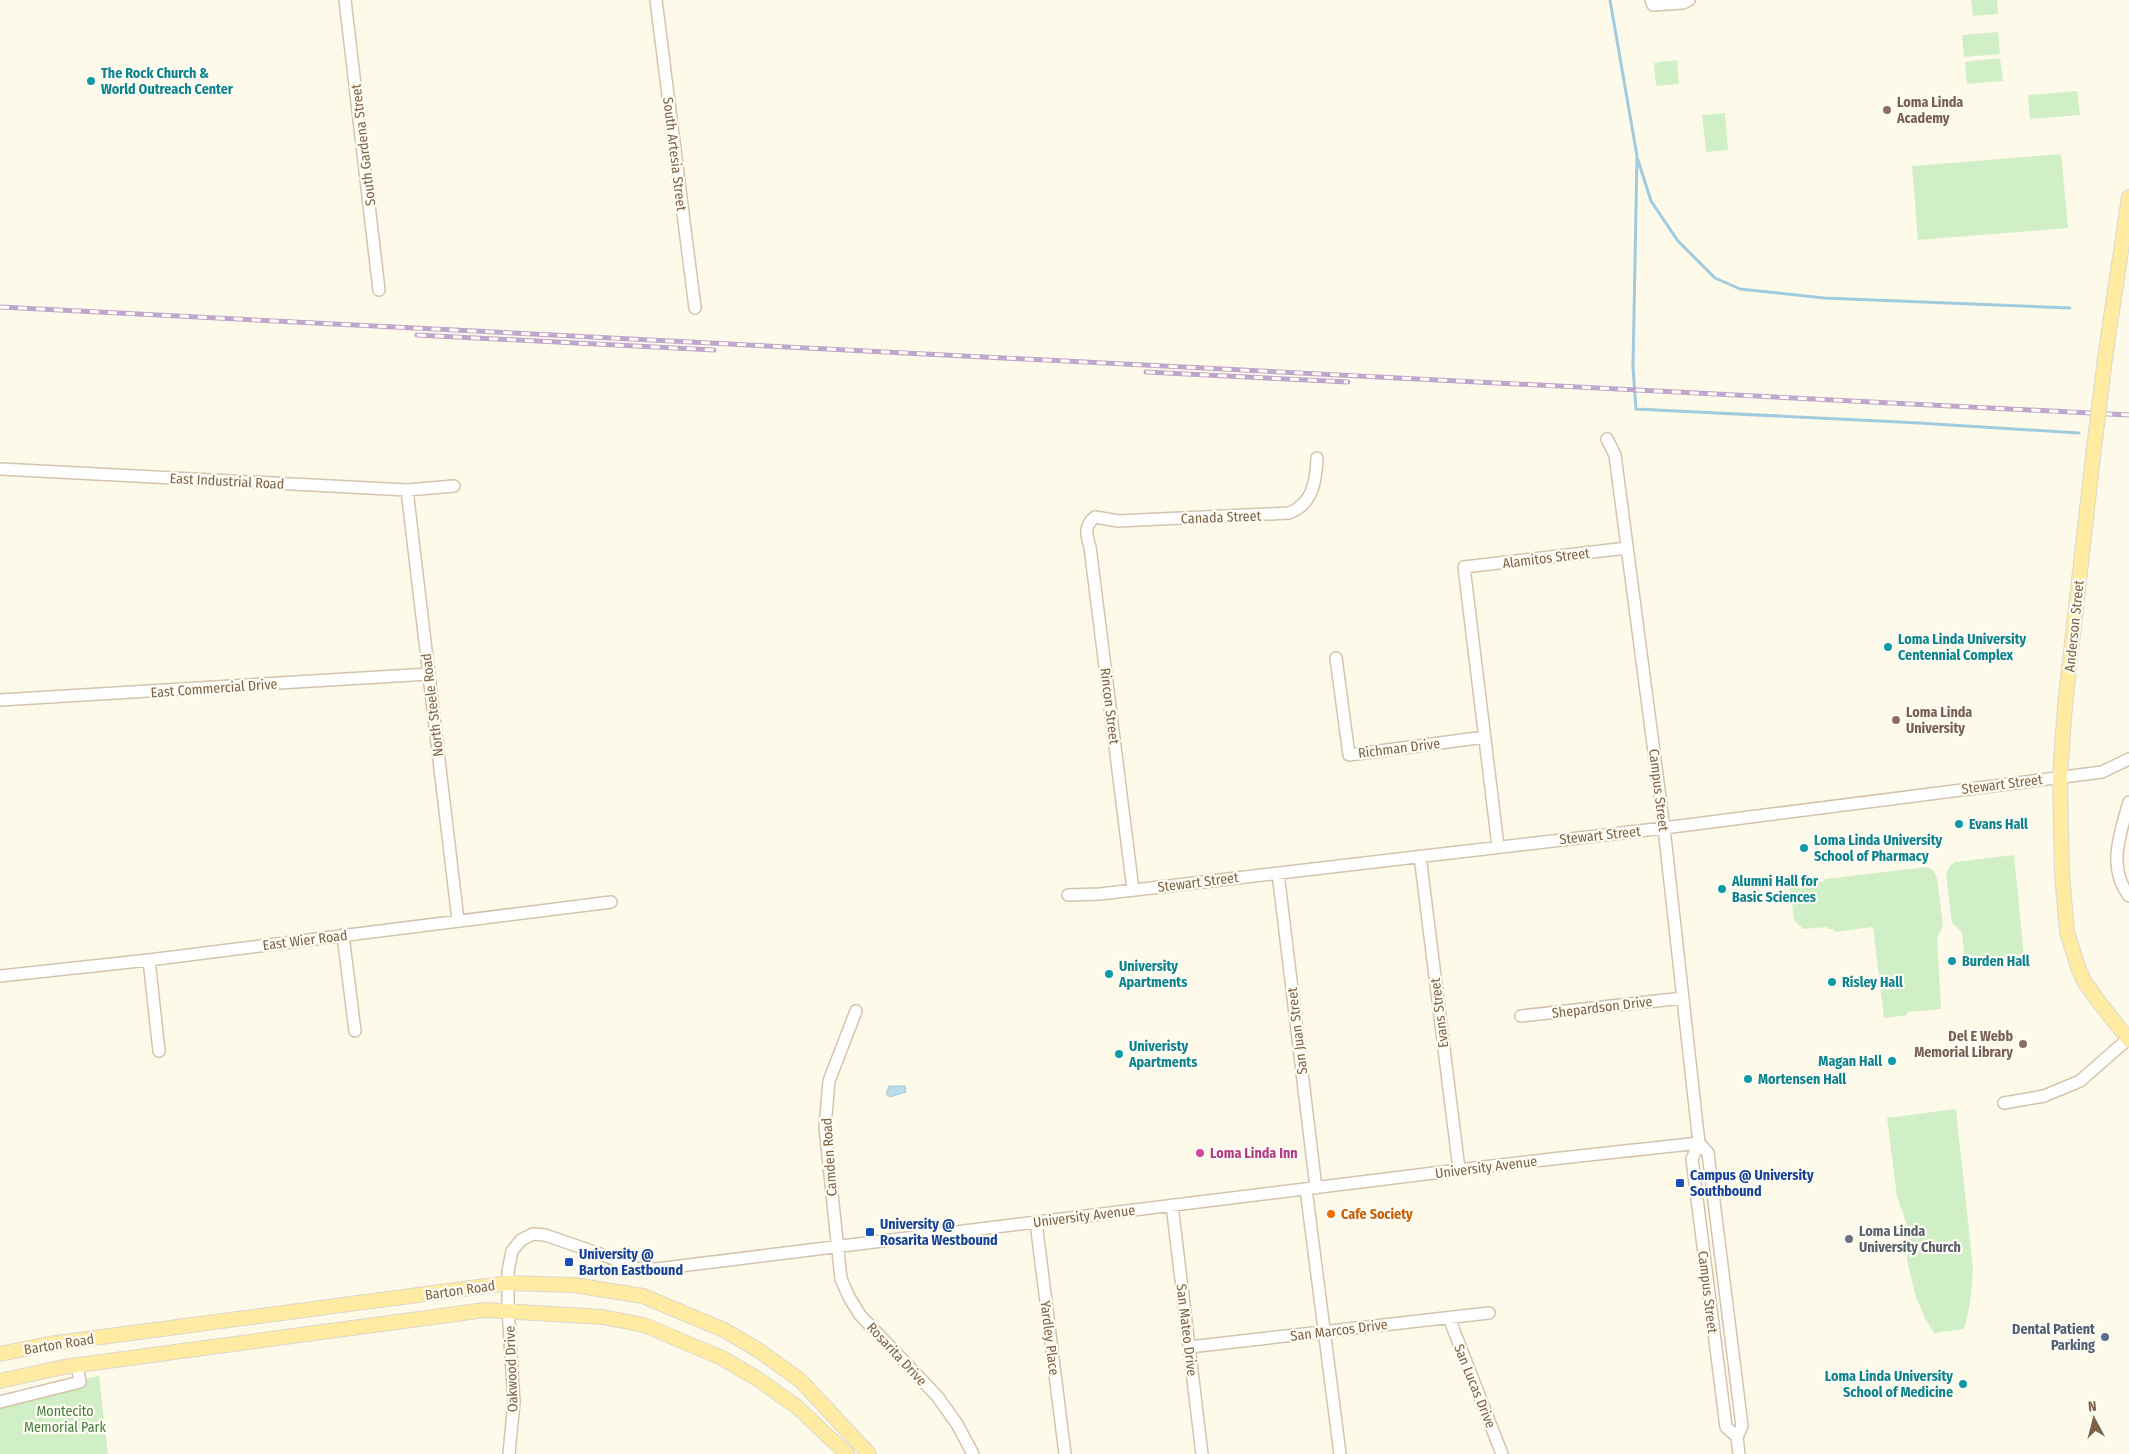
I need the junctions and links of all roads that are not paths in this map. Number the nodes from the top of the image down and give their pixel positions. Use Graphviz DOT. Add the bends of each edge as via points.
graph roads {
  1 [pos="345,0"];
  2 [pos="656,0"];
  3 [pos="1651,0"];
  4 [pos="1689,0"];
  5 [pos="2129,197"];
  6 [pos="379,290"];
  7 [pos="695,308"];
  8 [pos="1607,439"];
  9 [pos="1317,458"];
  10 [pos="0,469"];
  11 [pos="454,486"];
  12 [pos="407,490"];
  13 [pos="1089,523"];
  14 [pos="1627,548"];
  15 [pos="1336,658"];
  16 [pos="428,674"];
  17 [pos="0,700"];
  18 [pos="1485,737"];
  19 [pos="2129,759"];
  20 [pos="2060,777"];
  21 [pos="2129,802"];
  22 [pos="1664,828"];
  23 [pos="1498,846"];
  24 [pos="1420,856"];
  25 [pos="1278,873"];
  26 [pos="1132,890"];
  27 [pos="1068,895"];
  28 [pos="2129,896"];
  29 [pos="611,902"];
  30 [pos="458,920"];
  31 [pos="343,935"];
  32 [pos="149,960"];
  33 [pos="0,976"];
  34 [pos="1683,998"];
  35 [pos="856,1011"];
  36 [pos="1521,1016"];
  37 [pos="355,1031"];
  38 [pos="2128,1040"];
  39 [pos="159,1051"];
  40 [pos="2004,1103"];
  41 [pos="1700,1143"];
  42 [pos="1458,1170"];
  43 [pos="1311,1189"];
  44 [pos="1172,1205"];
  45 [pos="1036,1222"];
  46 [pos="837,1248"];
  47 [pos="508,1283"];
  48 [pos="508,1310"];
  49 [pos="1489,1314"];
  50 [pos="1448,1318"];
  51 [pos="1324,1332"];
  52 [pos="1189,1347"];
  53 [pos="0,1354"];
  54 [pos="77,1365"];
  55 [pos="0,1381"];
  56 [pos="0,1402"];
  57 [pos="1737,1437"];
  58 [pos="509,1454"];
  59 [pos="847,1454"];
  60 [pos="869,1454"];
  61 [pos="973,1454"];
  62 [pos="1065,1454"];
  63 [pos="1202,1454"];
  64 [pos="1340,1454"];
  65 [pos="1502,1454"];
  66 [pos="1740,1454"];
  1 -- 6 [label="street, South Gardena Street"];
  2 -- 7 [label="street, South Artesia Street"];
  3 -- 4 [label="street" via="1653,5"];
  5 -- 20 [label="main road, Anderson Street, bridge" via="2092,465"];
  8 -- 14 [label="street, Campus Street" via="1615,455"];
  9 -- 13 [label="street, Canada Street" via="1310,495 1299,510 1290,513 1118,521 1095,517"];
  10 -- 12 [label="street, East Industrial Road"];
  11 -- 12 [label="street, East Industrial Road"];
  12 -- 16 [label="street, North Steele Road"];
  13 -- 26 [label="street, Rincon Street" via="1086,531"];
  14 -- 18 [label="street, Alamitos Street" via="1464,567"];
  14 -- 22 [label="street, Campus Street"];
  15 -- 18 [label="street, Richman Drive" via="1349,754"];
  16 -- 17 [label="street, East Commercial Drive"];
  16 -- 30 [label="street, North Steele Road"];
  18 -- 23 [label="street"];
  19 -- 20 [label="street, Stewart Street" via="2102,772"];
  20 -- 22 [label="street, Stewart Street"];
  20 -- 38 [label="main road, Anderson Street" via="2067,932 2084,981"];
  21 -- 28 [label="street" via="2116,856 2120,882"];
  22 -- 23 [label="street, Stewart Street"];
  22 -- 34 [label="street, Campus Street"];
  23 -- 24 [label="street, Stewart Street"];
  24 -- 25 [label="street, Stewart Street"];
  24 -- 42 [label="street, Evans Street"];
  25 -- 26 [label="street, Stewart Street"];
  25 -- 43 [label="street, San Juan Street"];
  26 -- 27 [label="street, Stewart Street"];
  29 -- 30 [label="street, East Wier Road"];
  30 -- 31 [label="street, East Wier Road"];
  31 -- 32 [label="street, East Wier Road"];
  31 -- 37 [label="street"];
  32 -- 33 [label="street, East Wier Road"];
  32 -- 39 [label="street"];
  34 -- 36 [label="street, Shepardson Drive"];
  34 -- 41 [label="street, Campus Street"];
  35 -- 46 [label="street, Camden Road" via="829,1082 825,1127"];
  38 -- 40 [label="street" via="2080,1081 2044,1096"];
  41 -- 42 [label="street, University Avenue"];
  41 -- 57 [label="street, Campus Street" via="1708,1153 1719,1235 1742,1426"];
  41 -- 57 [label="street, Campus Street" via="1692,1159 1717,1364 1726,1428"];
  42 -- 43 [label="street, University Avenue"];
  43 -- 44 [label="street, University Avenue"];
  43 -- 51 [label="street, San Juan Street"];
  44 -- 45 [label="street, University Avenue"];
  44 -- 52 [label="street, San Mateo Drive"];
  45 -- 46 [label="street, University Avenue"];
  45 -- 62 [label="street, Yardley Place"];
  46 -- 47 [label="street, University Avenue" via="656,1270 634,1268 545,1235 533,1234 521,1240 512,1251"];
  46 -- 61 [label="street, Rosarita Drive" via="841,1279 860,1315 937,1396"];
  47 -- 48 [label="street, Oakwood Drive"];
  47 -- 53 [label="main road, Barton Road" via="49,1344"];
  47 -- 60 [label="main road, Barton Road" via="574,1286 643,1296 724,1330 800,1380"];
  48 -- 54 [label="main road, Barton Road" via="453,1314"];
  48 -- 58 [label="street, Oakwood Drive" via="514,1402"];
  48 -- 59 [label="main road, Barton Road" via="603,1317 644,1325 722,1358 796,1406"];
  49 -- 50 [label="street, San Marcos Drive"];
  50 -- 51 [label="street, San Marcos Drive"];
  50 -- 65 [label="street, San Lucas Drive"];
  51 -- 52 [label="street, San Marcos Drive"];
  51 -- 64 [label="street, San Juan Street"];
  52 -- 63 [label="street, San Mateo Drive"];
  54 -- 55 [label="main road, Barton Road"];
  54 -- 56 [label="street" via="80,1382"];
  57 -- 66 [label="street, Campus Street"];
}
